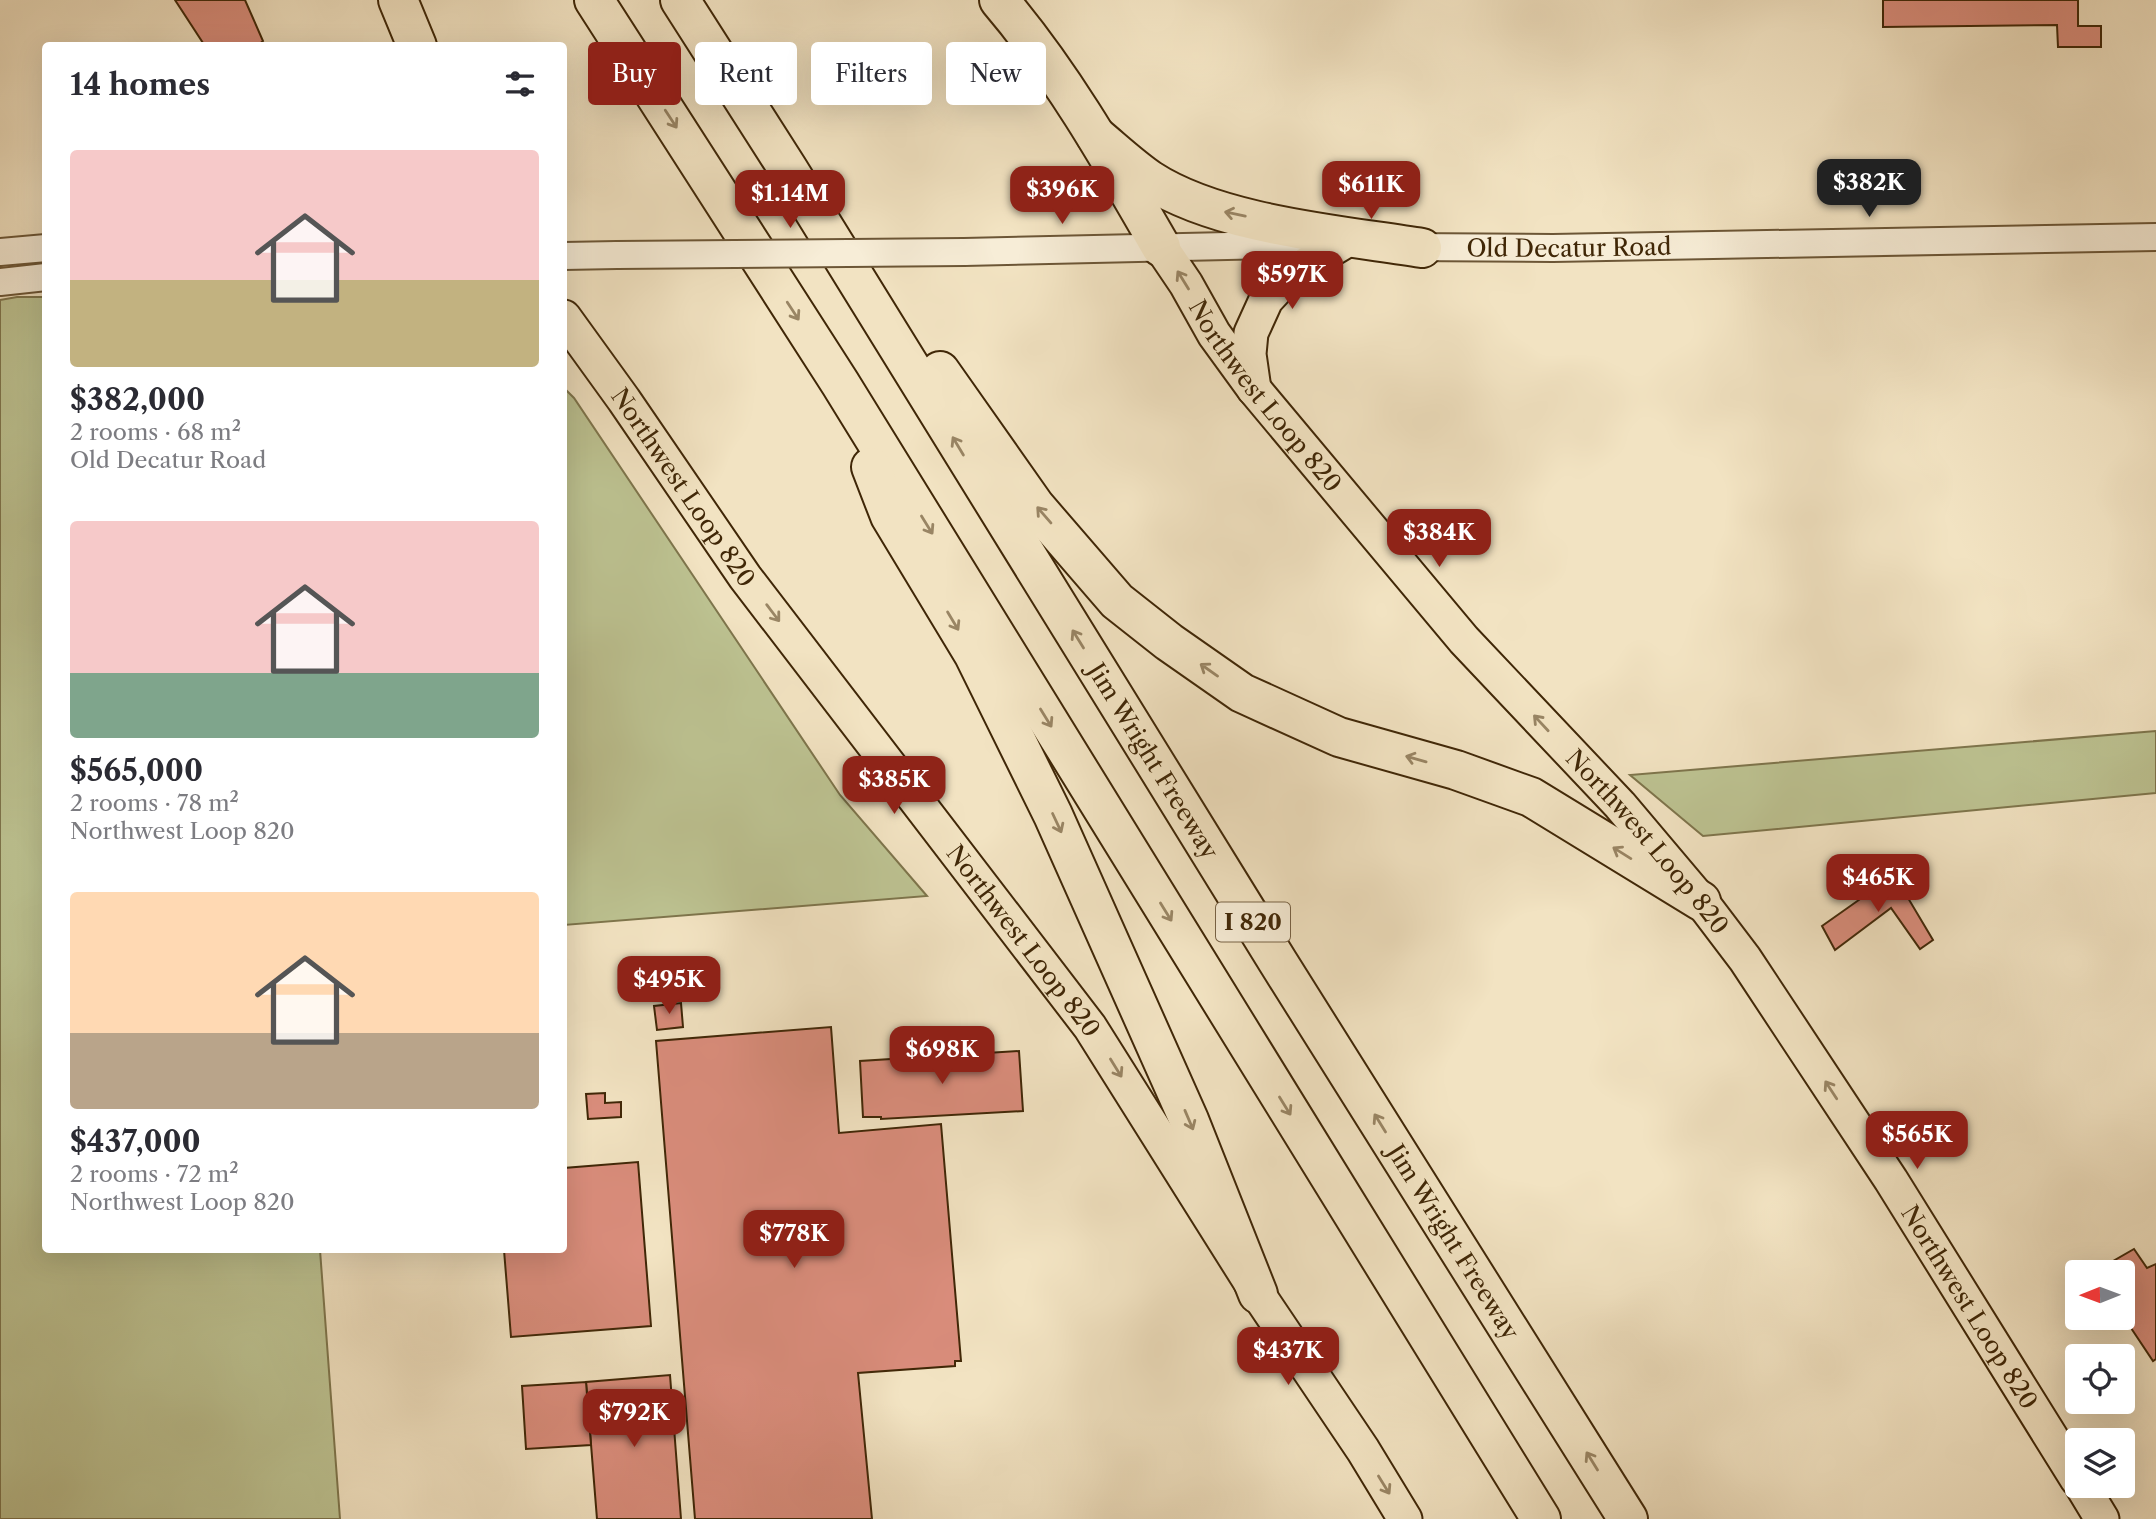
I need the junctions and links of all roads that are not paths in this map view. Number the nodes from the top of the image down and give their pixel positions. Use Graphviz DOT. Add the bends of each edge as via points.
graph roads {
  1 [pos="398,0"];
  2 [pos="594,0"];
  3 [pos="680,0"];
  4 [pos="999,0"];
  5 [pos="415,42"];
  6 [pos="1096,136"];
  7 [pos="2156,237"];
  8 [pos="1342,243"];
  9 [pos="42,247"];
  10 [pos="1161,247"];
  11 [pos="1423,248"];
  12 [pos="0,252"];
  13 [pos="567,256"];
  14 [pos="42,277"];
  15 [pos="0,282"];
  16 [pos="883,322"];
  17 [pos="567,324"];
  18 [pos="575,344"];
  19 [pos="839,383"];
  20 [pos="1254,389"];
  21 [pos="1701,901"];
  22 [pos="1258,1294"];
  23 [pos="2065,1460"];
  24 [pos="2089,1498"];
  25 [pos="1405,1519"];
  26 [pos="1541,1519"];
  27 [pos="1629,1519"];
  28 [pos="2102,1519"];
  1 -- 5 [label="highway"];
  2 -- 19 [label="highway, I 820, one-way"];
  3 -- 16 [label="highway, Jim Wright Freeway / I 820"];
  4 -- 6 [label="highway"];
  6 -- 10 [label="highway"];
  11 -- 6 [label="highway, one-way" via="1217,210 1151,180"];
  7 -- 11 [label="street, Old Decatur Road"];
  8 -- 10 [label="street, Old Decatur Road"];
  8 -- 11 [label="street, Old Decatur Road"];
  8 -- 20 [label="main road" via="1290,274 1266,300 1251,333"];
  9 -- 12 [label="street"];
  10 -- 13 [label="street, Old Decatur Road, bridge"];
  20 -- 10 [label="main road, Northwest Loop 820, one-way"];
  14 -- 15 [label="street"];
  21 -- 16 [label="highway, one-way" via="1531,797 1339,737 1242,693 1118,601 1035,506 924,348"];
  27 -- 16 [label="highway, Jim Wright Freeway / I 820, one-way"];
  17 -- 18 [label="main road, Northwest Loop 820"];
  18 -- 22 [label="main road, Northwest Loop 820, one-way" via="624,400 745,577 1090,1027"];
  19 -- 22 [label="highway, one-way" via="890,516 974,655 1053,815 1189,1120"];
  19 -- 26 [label="highway, I 820, one-way"];
  21 -- 20 [label="main road, Northwest Loop 820, one-way" via="1620,806 1464,640"];
  23 -- 21 [label="main road, Northwest Loop 820, one-way" via="1884,1169 1745,959"];
  22 -- 25 [label="main road, Northwest Loop 820, one-way"];
  24 -- 28 [label="main road"];
}
